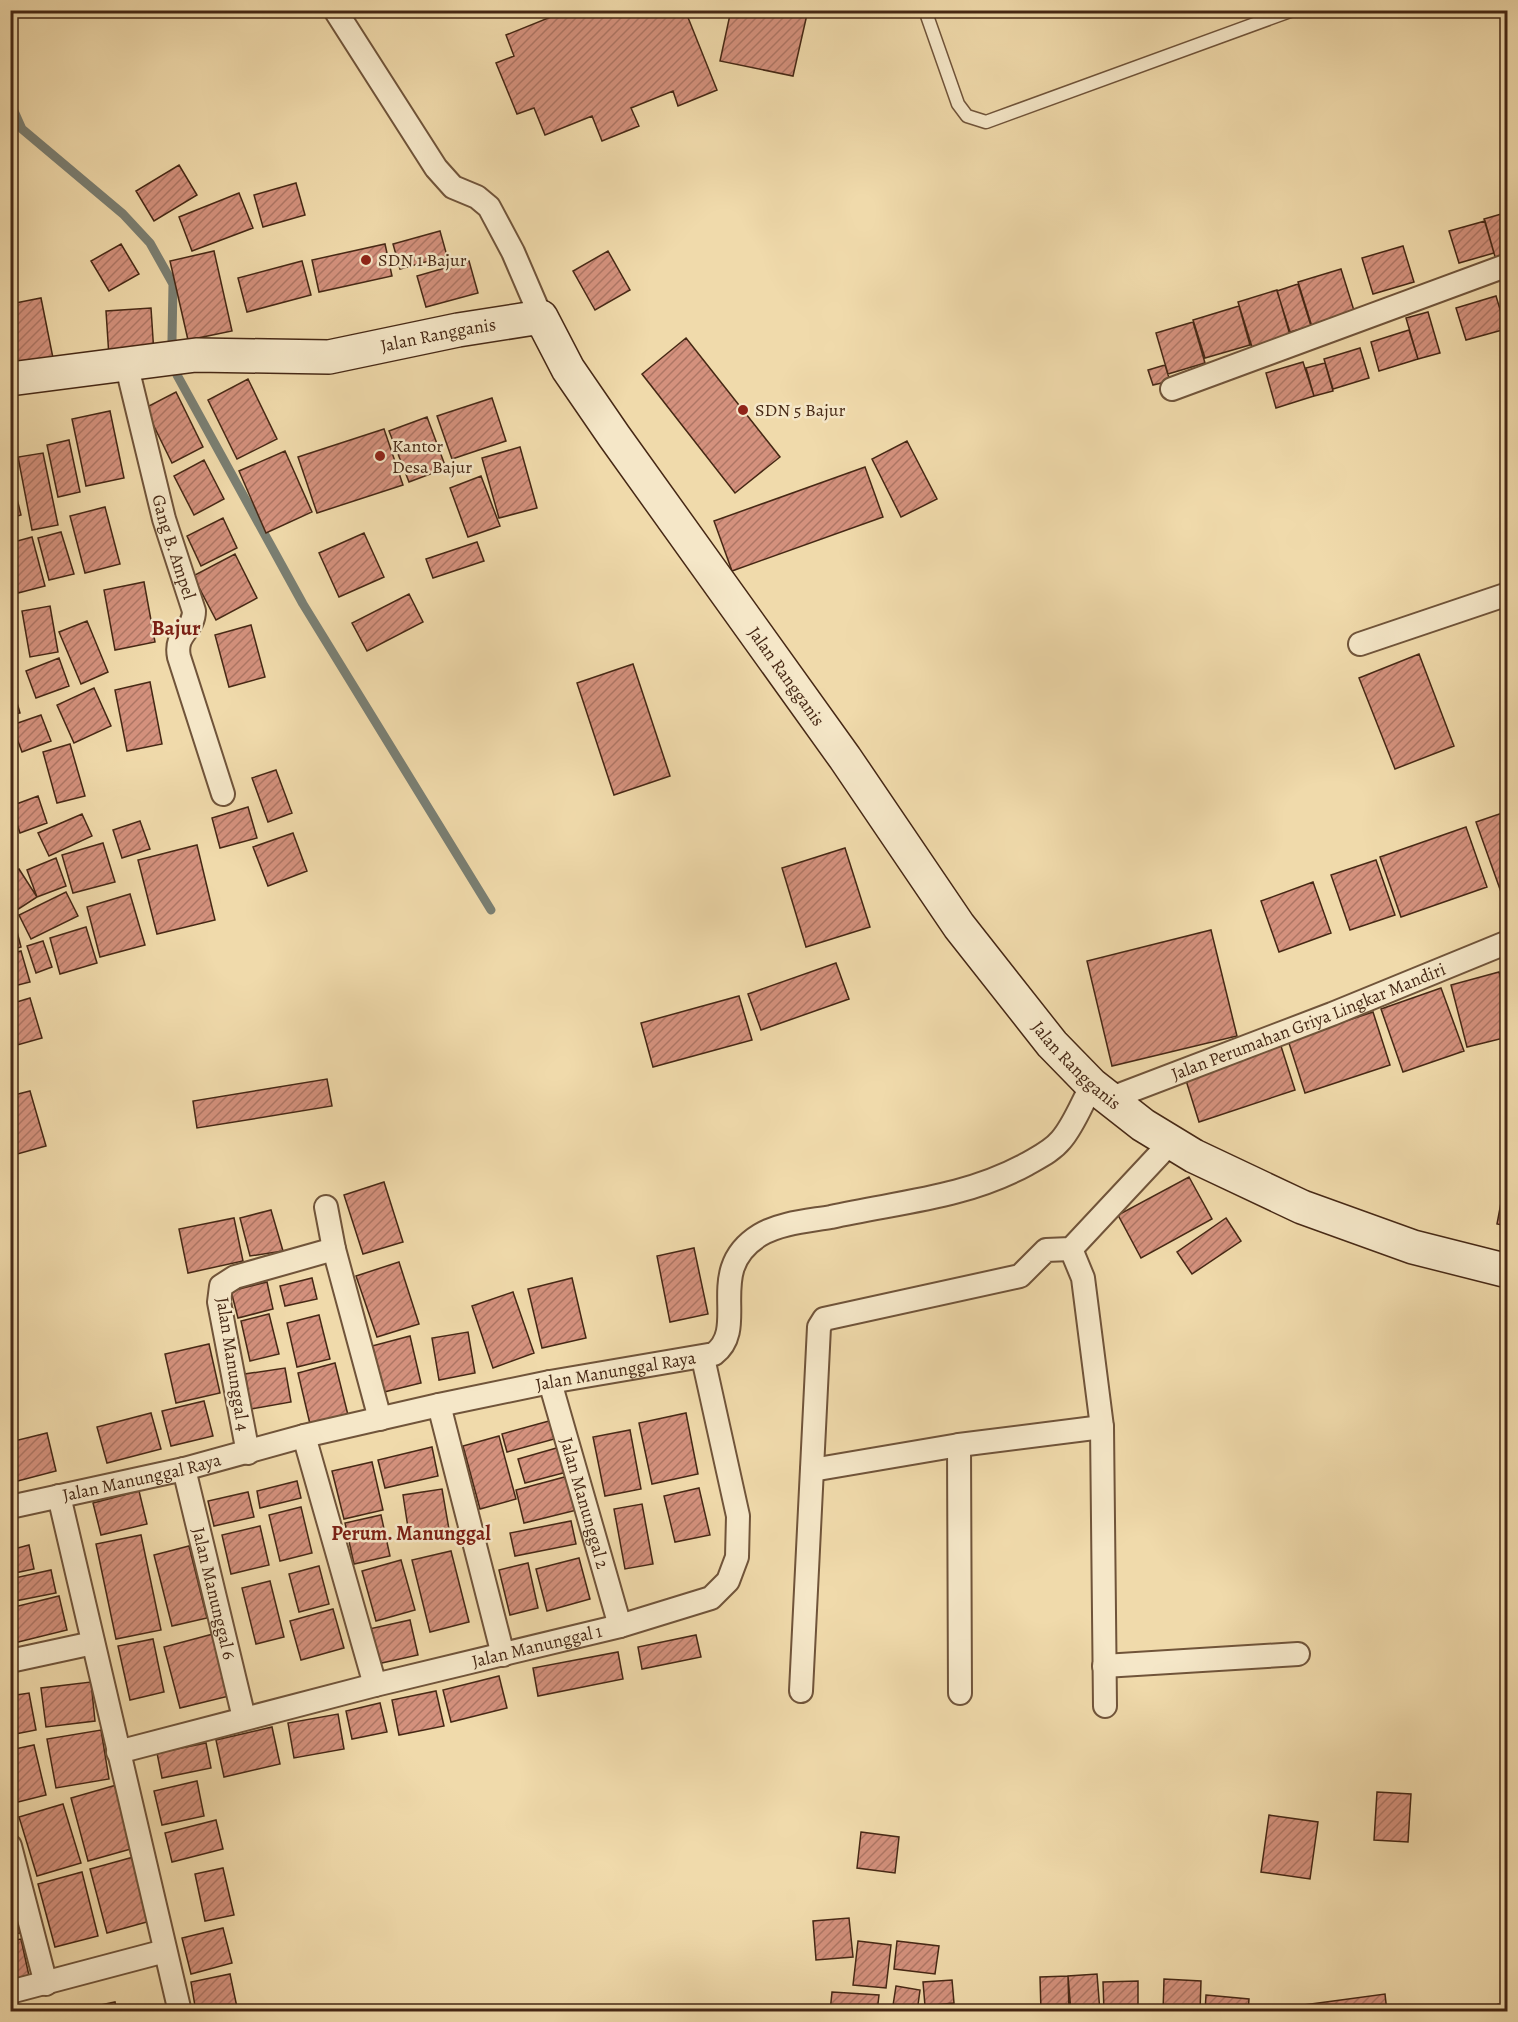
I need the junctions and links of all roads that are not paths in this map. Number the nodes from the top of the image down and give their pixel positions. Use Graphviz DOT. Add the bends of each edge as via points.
graph roads {
  1 [pos="335,10"];
  2 [pos="925,10"];
  3 [pos="1293,10"];
  4 [pos="1508,265"];
  5 [pos="541,316"];
  6 [pos="141,362"];
  7 [pos="10,379"];
  8 [pos="1172,389"];
  9 [pos="1508,594"];
  10 [pos="1360,644"];
  11 [pos="223,794"];
  12 [pos="1508,942"];
  13 [pos="1100,1092"];
  14 [pos="1171,1142"];
  15 [pos="326,1207"];
  16 [pos="334,1249"];
  17 [pos="1071,1249"];
  18 [pos="1508,1271"];
  19 [pos="703,1358"];
  20 [pos="550,1382"];
  21 [pos="439,1405"];
  22 [pos="380,1419"];
  23 [pos="1102,1427"];
  24 [pos="304,1436"];
  25 [pos="959,1445"];
  26 [pos="248,1453"];
  27 [pos="184,1469"];
  28 [pos="812,1470"];
  29 [pos="59,1496"];
  30 [pos="10,1507"];
  31 [pos="620,1626"];
  32 [pos="93,1643"];
  33 [pos="1298,1654"];
  34 [pos="503,1656"];
  35 [pos="10,1662"];
  36 [pos="1104,1666"];
  37 [pos="375,1684"];
  38 [pos="801,1691"];
  39 [pos="960,1693"];
  40 [pos="1105,1706"];
  41 [pos="244,1718"];
  42 [pos="118,1752"];
  43 [pos="10,1846"];
  44 [pos="165,1951"];
  45 [pos="46,1984"];
  46 [pos="10,1992"];
  47 [pos="180,2012"];
  1 -- 5 [label="street" via="436,168 453,187 489,207"];
  2 -- 3 [label="lane" via="958,104 967,116 986,122"];
  4 -- 8 [label="street"];
  5 -- 6 [label="street, Jalan Rangganis" via="328,357 196,356"];
  5 -- 13 [label="street, Jalan Rangganis" via="568,369 845,758 959,926 1052,1044"];
  6 -- 7 [label="street, Jalan Rangganis"];
  6 -- 11 [label="street, Gang B. Ampel" via="164,519 194,610 191,622 178,639 179,657"];
  9 -- 10 [label="street"];
  12 -- 13 [label="street, Jalan Perumahan Griya Lingkar Mandiri" via="1332,1014"];
  13 -- 14 [label="street, Jalan Rangganis"];
  13 -- 19 [label="street, Jalan Manunggal Raya" via="1061,1140 1047,1153 1016,1170 950,1195 880,1206 761,1235 738,1256 730,1275 729,1335 720,1350"];
  14 -- 17 [label="street"];
  14 -- 18 [label="street, Jalan Rangganis" via="1247,1183 1346,1224 1413,1247"];
  15 -- 16 [label="street"];
  16 -- 22 [label="street"];
  16 -- 26 [label="street, Jalan Manunggal 4" via="235,1277 221,1286 219,1302"];
  17 -- 23 [label="street" via="1083,1278"];
  17 -- 28 [label="street" via="1046,1250 1020,1276 824,1319 819,1327"];
  19 -- 20 [label="street, Jalan Manunggal Raya"];
  19 -- 31 [label="street, Jalan Manunggal 1" via="738,1516 737,1557 728,1581 711,1598"];
  20 -- 21 [label="street, Jalan Manunggal Raya"];
  20 -- 31 [label="street, Jalan Manunggal 2"];
  21 -- 22 [label="street, Jalan Manunggal Raya"];
  21 -- 34 [label="street"];
  22 -- 24 [label="street, Jalan Manunggal Raya"];
  23 -- 25 [label="street"];
  23 -- 36 [label="street"];
  24 -- 26 [label="street, Jalan Manunggal Raya"];
  24 -- 37 [label="street"];
  25 -- 28 [label="street"];
  25 -- 39 [label="street"];
  26 -- 27 [label="street, Jalan Manunggal Raya"];
  27 -- 29 [label="street, Jalan Manunggal Raya"];
  27 -- 41 [label="street, Jalan Manunggal 6"];
  28 -- 38 [label="street"];
  29 -- 30 [label="street, Jalan Manunggal Raya"];
  29 -- 32 [label="street"];
  31 -- 34 [label="street, Jalan Manunggal 1"];
  32 -- 35 [label="street"];
  32 -- 42 [label="street"];
  33 -- 36 [label="street"];
  34 -- 37 [label="street, Jalan Manunggal 1"];
  36 -- 40 [label="street"];
  37 -- 41 [label="street, Jalan Manunggal 1"];
  41 -- 42 [label="street, Jalan Manunggal 1"];
  42 -- 44 [label="street"];
  43 -- 45 [label="street"];
  44 -- 45 [label="street"];
  44 -- 47 [label="street"];
  45 -- 46 [label="street"];
}
